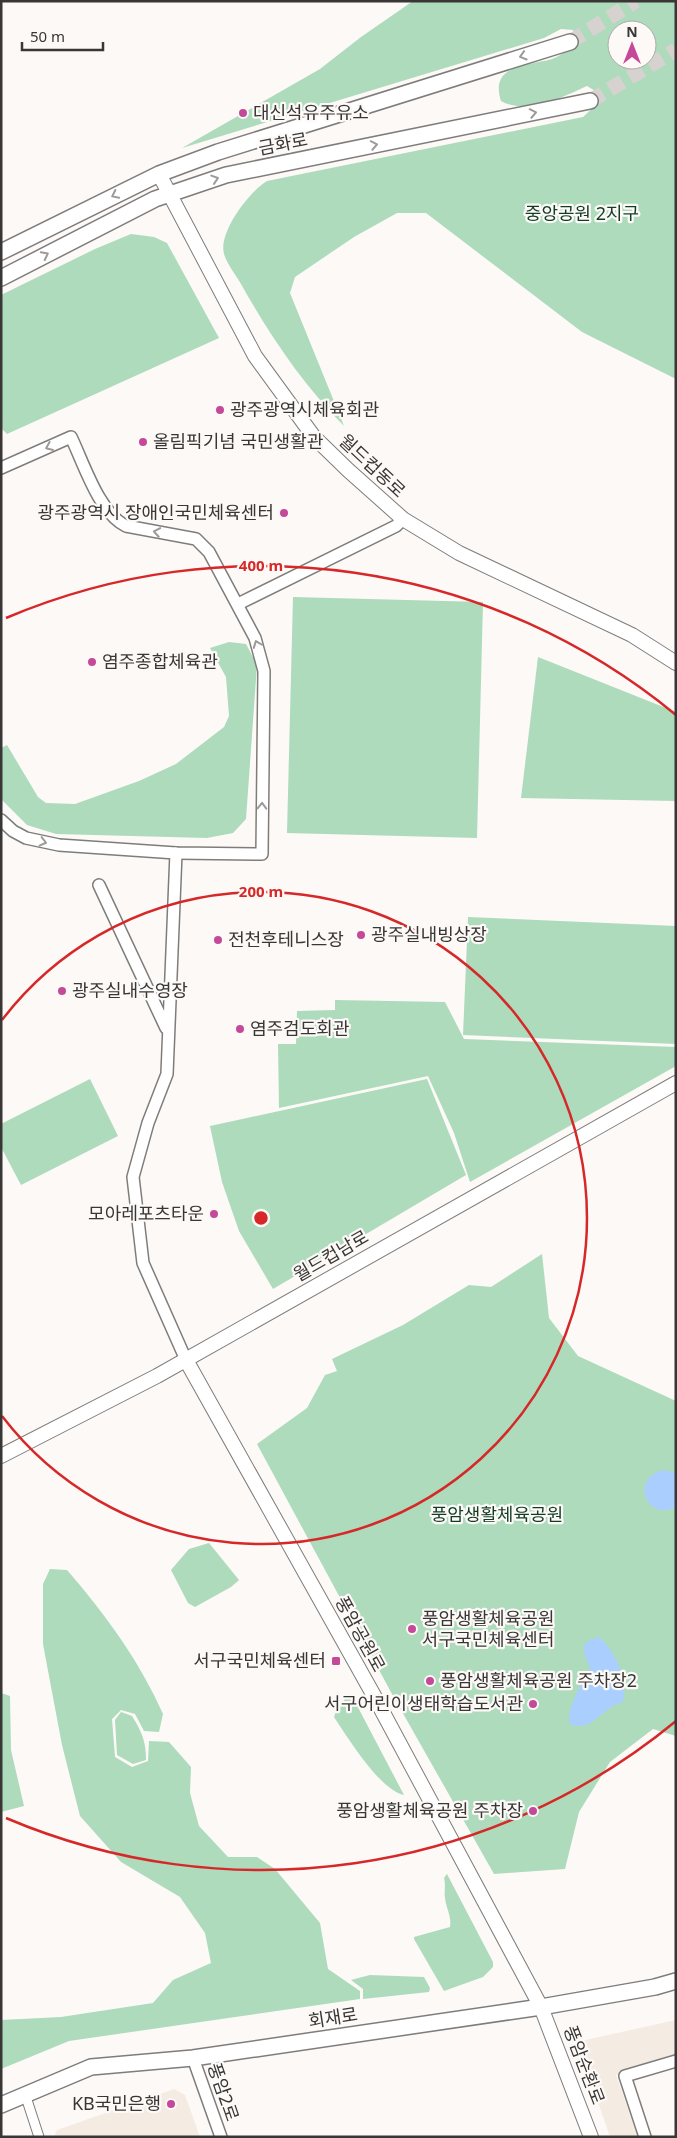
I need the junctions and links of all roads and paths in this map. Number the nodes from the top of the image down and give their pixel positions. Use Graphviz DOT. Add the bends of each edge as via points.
graph roads {
  1 [pos="570,42"];
  2 [pos="590,101"];
  3 [pos="159,174"];
  4 [pos="168,194"];
  5 [pos="1,252"];
  6 [pos="1,278"];
  7 [pos="1,468"];
  8 [pos="403,519"];
  9 [pos="238,604"];
  10 [pos="676,663"];
  11 [pos="1,820"];
  12 [pos="176,852"];
  13 [pos="99,885"];
  14 [pos="167,1029"];
  15 [pos="676,1083"];
  16 [pos="186,1360"];
  17 [pos="1,1456"];
  18 [pos="676,1981"];
  19 [pos="541,2007"];
  20 [pos="193,2058"];
  21 [pos="676,2061"];
  22 [pos="25,2094"];
  23 [pos="1,2105"];
  24 [pos="39,2137"];
  25 [pos="221,2137"];
  26 [pos="591,2137"];
  27 [pos="645,2137"];
  1 -- 3 [label="main road, 금화로, one-way" via="218,152"];
  4 -- 2 [label="main road, 금화로, one-way" via="226,175"];
  3 -- 4 [label="street, 월드컵동로"];
  3 -- 5 [label="main road, 금화로, one-way"];
  6 -- 4 [label="main road, 금화로, one-way"];
  4 -- 8 [label="street, 월드컵동로" via="255,356 280,394 314,437"];
  9 -- 7 [label="street, one-way" via="210,552 196,539 126,526 116,521 102,503 71,437"];
  8 -- 9 [label="street" via="386,532"];
  8 -- 10 [label="street, 월드컵동로" via="508,578 632,635"];
  12 -- 9 [label="street, one-way" via="262,854 264,671 255,638"];
  11 -- 12 [label="street, one-way" via="26,838 49,844"];
  12 -- 14 [label="street"];
  13 -- 14 [label="street"];
  14 -- 16 [label="street" via="167,1074 148,1123 133,1177 143,1263"];
  15 -- 16 [label="street, 월드컵남로"];
  16 -- 17 [label="street, 월드컵남로"];
  16 -- 19 [label="street, 풍암공원로" via="373,1694"];
  18 -- 19 [label="main road, 회재로"];
  19 -- 20 [label="main road, 회재로"];
  19 -- 26 [label="street, 풍암순환로"];
  20 -- 22 [label="main road, 회재로" via="91,2068"];
  20 -- 25 [label="street, 풍암2로"];
  21 -- 27 [label="street" via="625,2076"];
  22 -- 23 [label="main road, 회재로"];
  22 -- 24 [label="street"];
}
